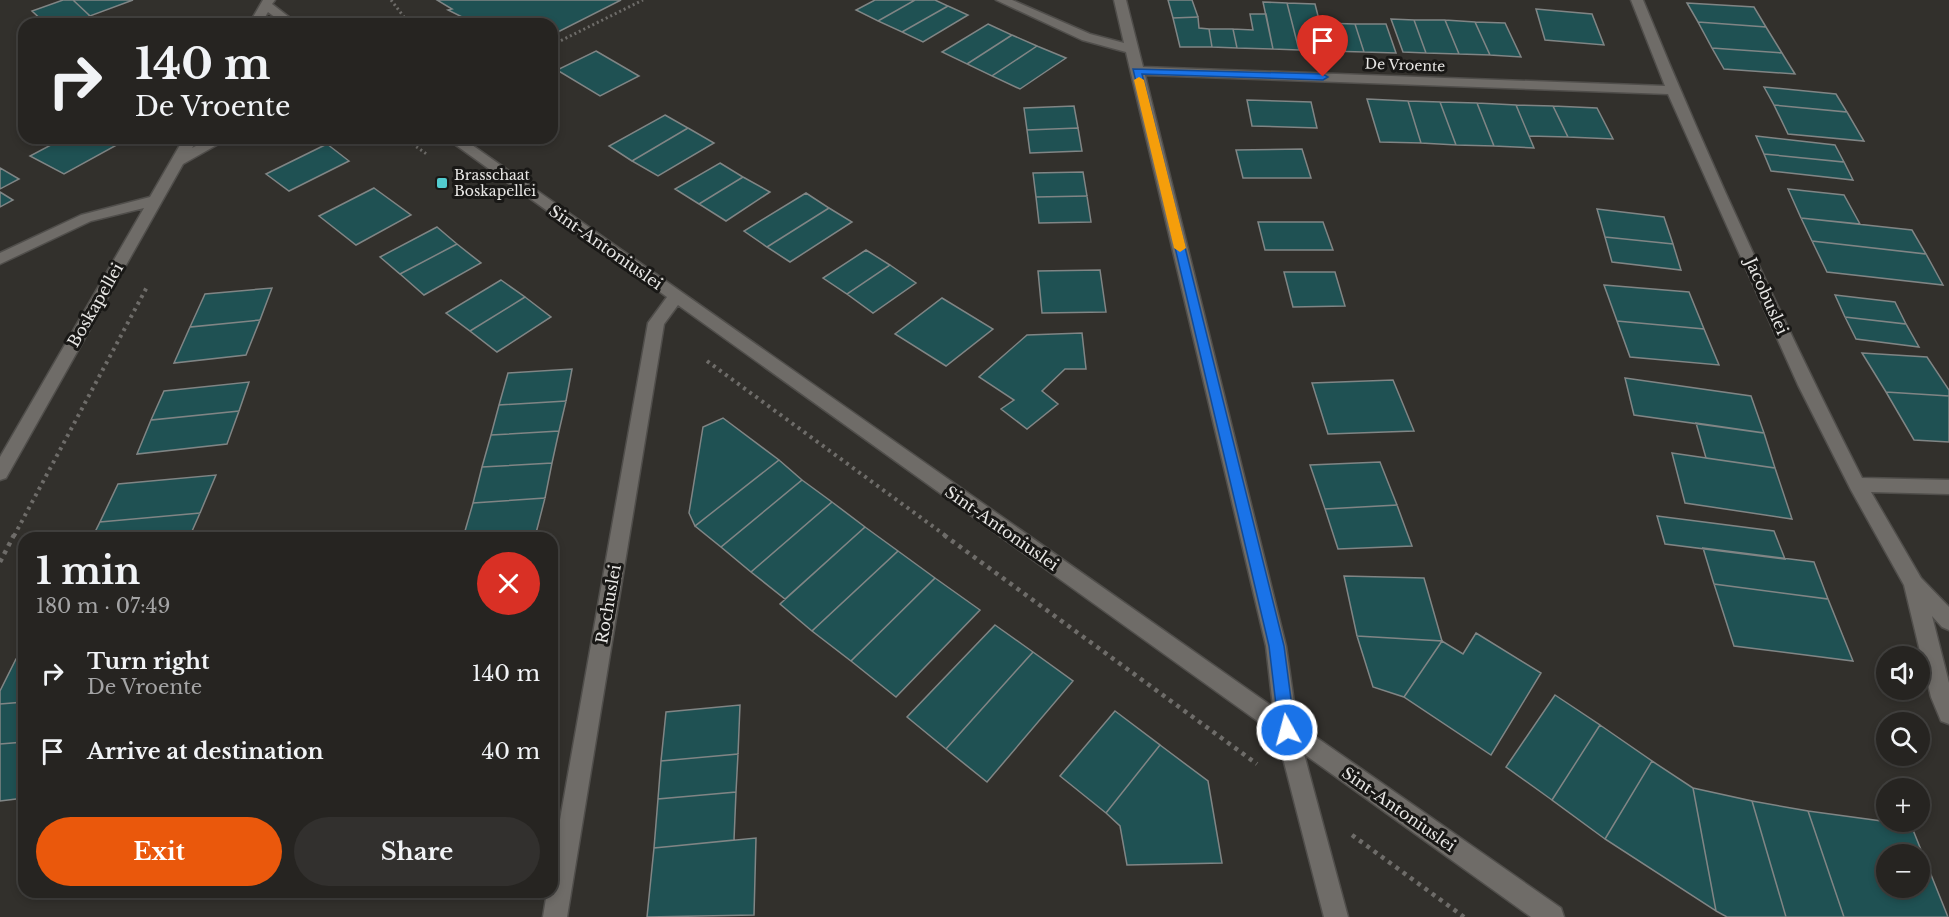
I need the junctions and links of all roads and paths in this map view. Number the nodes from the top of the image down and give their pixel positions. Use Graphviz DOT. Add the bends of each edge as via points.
graph roads {
  1 [pos="391,0"];
  2 [pos="643,0"];
  3 [pos="1002,0"];
  4 [pos="1120,0"];
  5 [pos="1637,0"];
  6 [pos="268,3"];
  7 [pos="259,18"];
  8 [pos="285,18"];
  9 [pos="405,18"];
  10 [pos="558,42"];
  11 [pos="1131,49"];
  12 [pos="1137,71"];
  13 [pos="1673,90"];
  14 [pos="187,144"];
  15 [pos="211,144"];
  16 [pos="412,144"];
  17 [pos="461,144"];
  18 [pos="433,159"];
  19 [pos="178,161"];
  20 [pos="154,201"];
  21 [pos="0,259"];
  22 [pos="149,281"];
  23 [pos="676,296"];
  24 [pos="704,358"];
  25 [pos="0,473"];
  26 [pos="1857,485"];
  27 [pos="1949,487"];
  28 [pos="0,562"];
  29 [pos="1914,584"];
  30 [pos="1949,621"];
  31 [pos="1949,714"];
  32 [pos="1287,730"];
  33 [pos="1260,767"];
  34 [pos="1308,802"];
  35 [pos="555,917"];
  36 [pos="1336,917"];
  37 [pos="1464,917"];
  38 [pos="1552,917"];
  1 -- 9 [label="path"];
  2 -- 10 [label="path"];
  3 -- 11 [label="street" via="1086,37"];
  4 -- 11 [label="street"];
  5 -- 13 [label="street, Jacobuslei"];
  6 -- 7 [label="street"];
  6 -- 8 [label="street"];
  11 -- 12 [label="street"];
  12 -- 13 [label="street, De Vroente"];
  12 -- 32 [label="street" via="1276,646"];
  13 -- 26 [label="street, Jacobuslei" via="1807,385"];
  14 -- 19 [label="street, Boskapellei"];
  15 -- 19 [label="street"];
  16 -- 18 [label="path"];
  17 -- 23 [label="street, Sint-Antoniuslei"];
  19 -- 20 [label="street, Boskapellei"];
  20 -- 21 [label="street" via="86,218"];
  20 -- 25 [label="street, Boskapellei"];
  22 -- 28 [label="path"];
  23 -- 32 [label="street, Sint-Antoniuslei"];
  23 -- 35 [label="street, Rochuslei" via="656,323"];
  24 -- 33 [label="path"];
  26 -- 27 [label="street"];
  26 -- 29 [label="street, Jacobuslei"];
  29 -- 30 [label="street, Jacobuslei"];
  29 -- 31 [label="street, Jacobuslei"];
  32 -- 34 [label="street"];
  32 -- 38 [label="street, Sint-Antoniuslei"];
  34 -- 36 [label="street"];
  34 -- 37 [label="path"];
}
